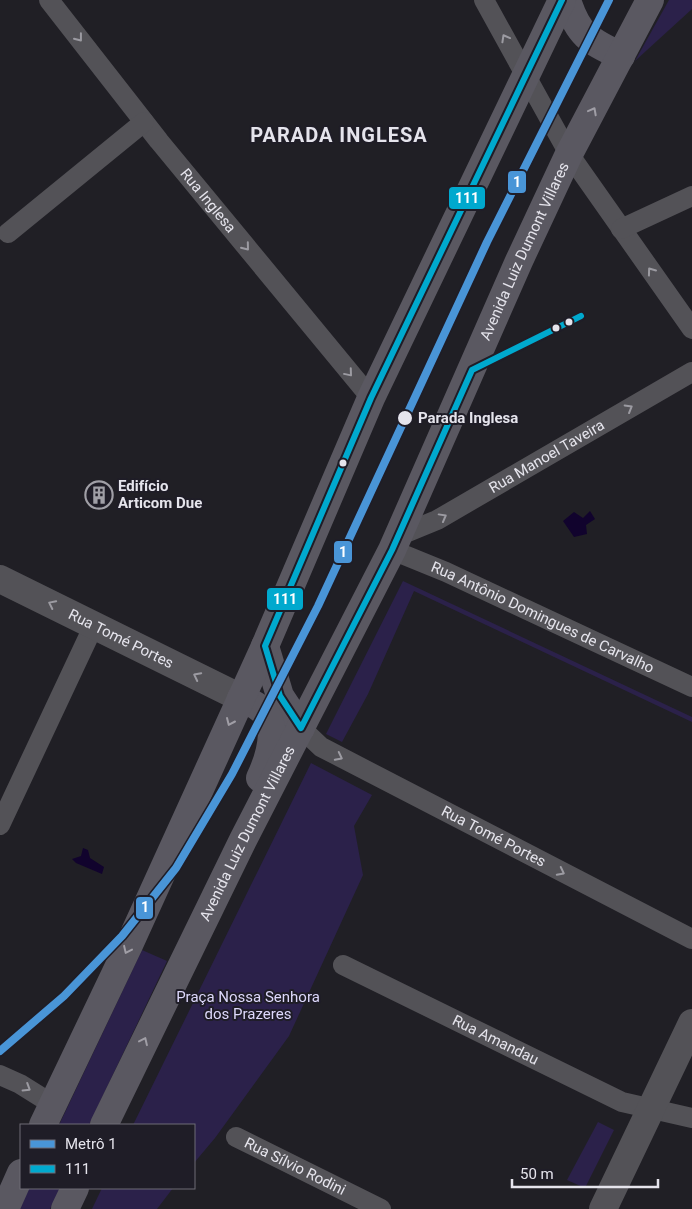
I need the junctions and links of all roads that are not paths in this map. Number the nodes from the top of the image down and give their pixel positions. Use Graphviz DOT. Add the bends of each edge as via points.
graph roads {
  1 [pos="49,0"];
  2 [pos="484,0"];
  3 [pos="562,0"];
  4 [pos="567,0"];
  5 [pos="650,0"];
  6 [pos="621,56"];
  7 [pos="526,77"];
  8 [pos="144,122"];
  9 [pos="569,154"];
  10 [pos="692,196"];
  11 [pos="621,229"];
  12 [pos="8,232"];
  13 [pos="692,329"];
  14 [pos="692,372"];
  15 [pos="371,398"];
  16 [pos="395,543"];
  17 [pos="0,580"];
  18 [pos="94,625"];
  19 [pos="265,646"];
  20 [pos="692,687"];
  21 [pos="241,698"];
  22 [pos="301,728"];
  23 [pos="0,825"];
  24 [pos="243,840"];
  25 [pos="692,939"];
  26 [pos="343,965"];
  27 [pos="692,1023"];
  28 [pos="0,1075"];
  29 [pos="650,1110"];
  30 [pos="48,1115"];
  31 [pos="692,1118"];
  32 [pos="104,1124"];
  33 [pos="236,1136"];
  34 [pos="20,1175"];
  35 [pos="75,1189"];
  36 [pos="5,1202"];
  37 [pos="65,1209"];
  38 [pos="381,1209"];
  39 [pos="602,1209"];
  1 -- 8 [label="street, Rua Inglesa, one-way"];
  7 -- 2 [label="street, one-way"];
  3 -- 7 [label="main road"];
  4 -- 6 [label="main road" via="580,32 595,44"];
  5 -- 6 [label="main road, Avenida Luiz Dumont Villares"];
  9 -- 6 [label="main road, Avenida Luiz Dumont Villares, one-way"];
  7 -- 9 [label="street"];
  7 -- 15 [label="main road"];
  8 -- 12 [label="street"];
  8 -- 15 [label="street, Rua Inglesa, one-way"];
  9 -- 11 [label="street"];
  9 -- 16 [label="main road, Avenida Luiz Dumont Villares"];
  10 -- 11 [label="street"];
  13 -- 11 [label="street, one-way"];
  16 -- 14 [label="street, Rua Manoel Taveira, one-way"];
  15 -- 19 [label="main road"];
  16 -- 20 [label="street, Rua Antônio Domingues de Carvalho" via="446,572"];
  16 -- 22 [label="main road, Avenida Luiz Dumont Villares"];
  18 -- 17 [label="main road, Rua Tomé Portes, one-way"];
  21 -- 18 [label="main road, Rua Tomé Portes, one-way"];
  18 -- 23 [label="street"];
  19 -- 21 [label="main road"];
  19 -- 22 [label="main road" via="280,696"];
  21 -- 24 [label="main road" via="262,709 270,720 272,740 266,765 241,820"];
  21 -- 30 [label="main road, one-way"];
  22 -- 24 [label="main road, Avenida Luiz Dumont Villares"];
  22 -- 25 [label="street, Rua Tomé Portes, one-way" via="321,747"];
  32 -- 24 [label="main road, Avenida Luiz Dumont Villares, one-way"];
  26 -- 29 [label="street, Rua Amandau" via="622,1102"];
  27 -- 29 [label="main road"];
  28 -- 30 [label="street, one-way" via="20,1084"];
  29 -- 31 [label="street, Rua Amandau"];
  29 -- 39 [label="main road"];
  33 -- 38 [label="street, Rua Sílvio Rodini"];
  34 -- 36 [label="main road"];
  35 -- 37 [label="main road"];
}
